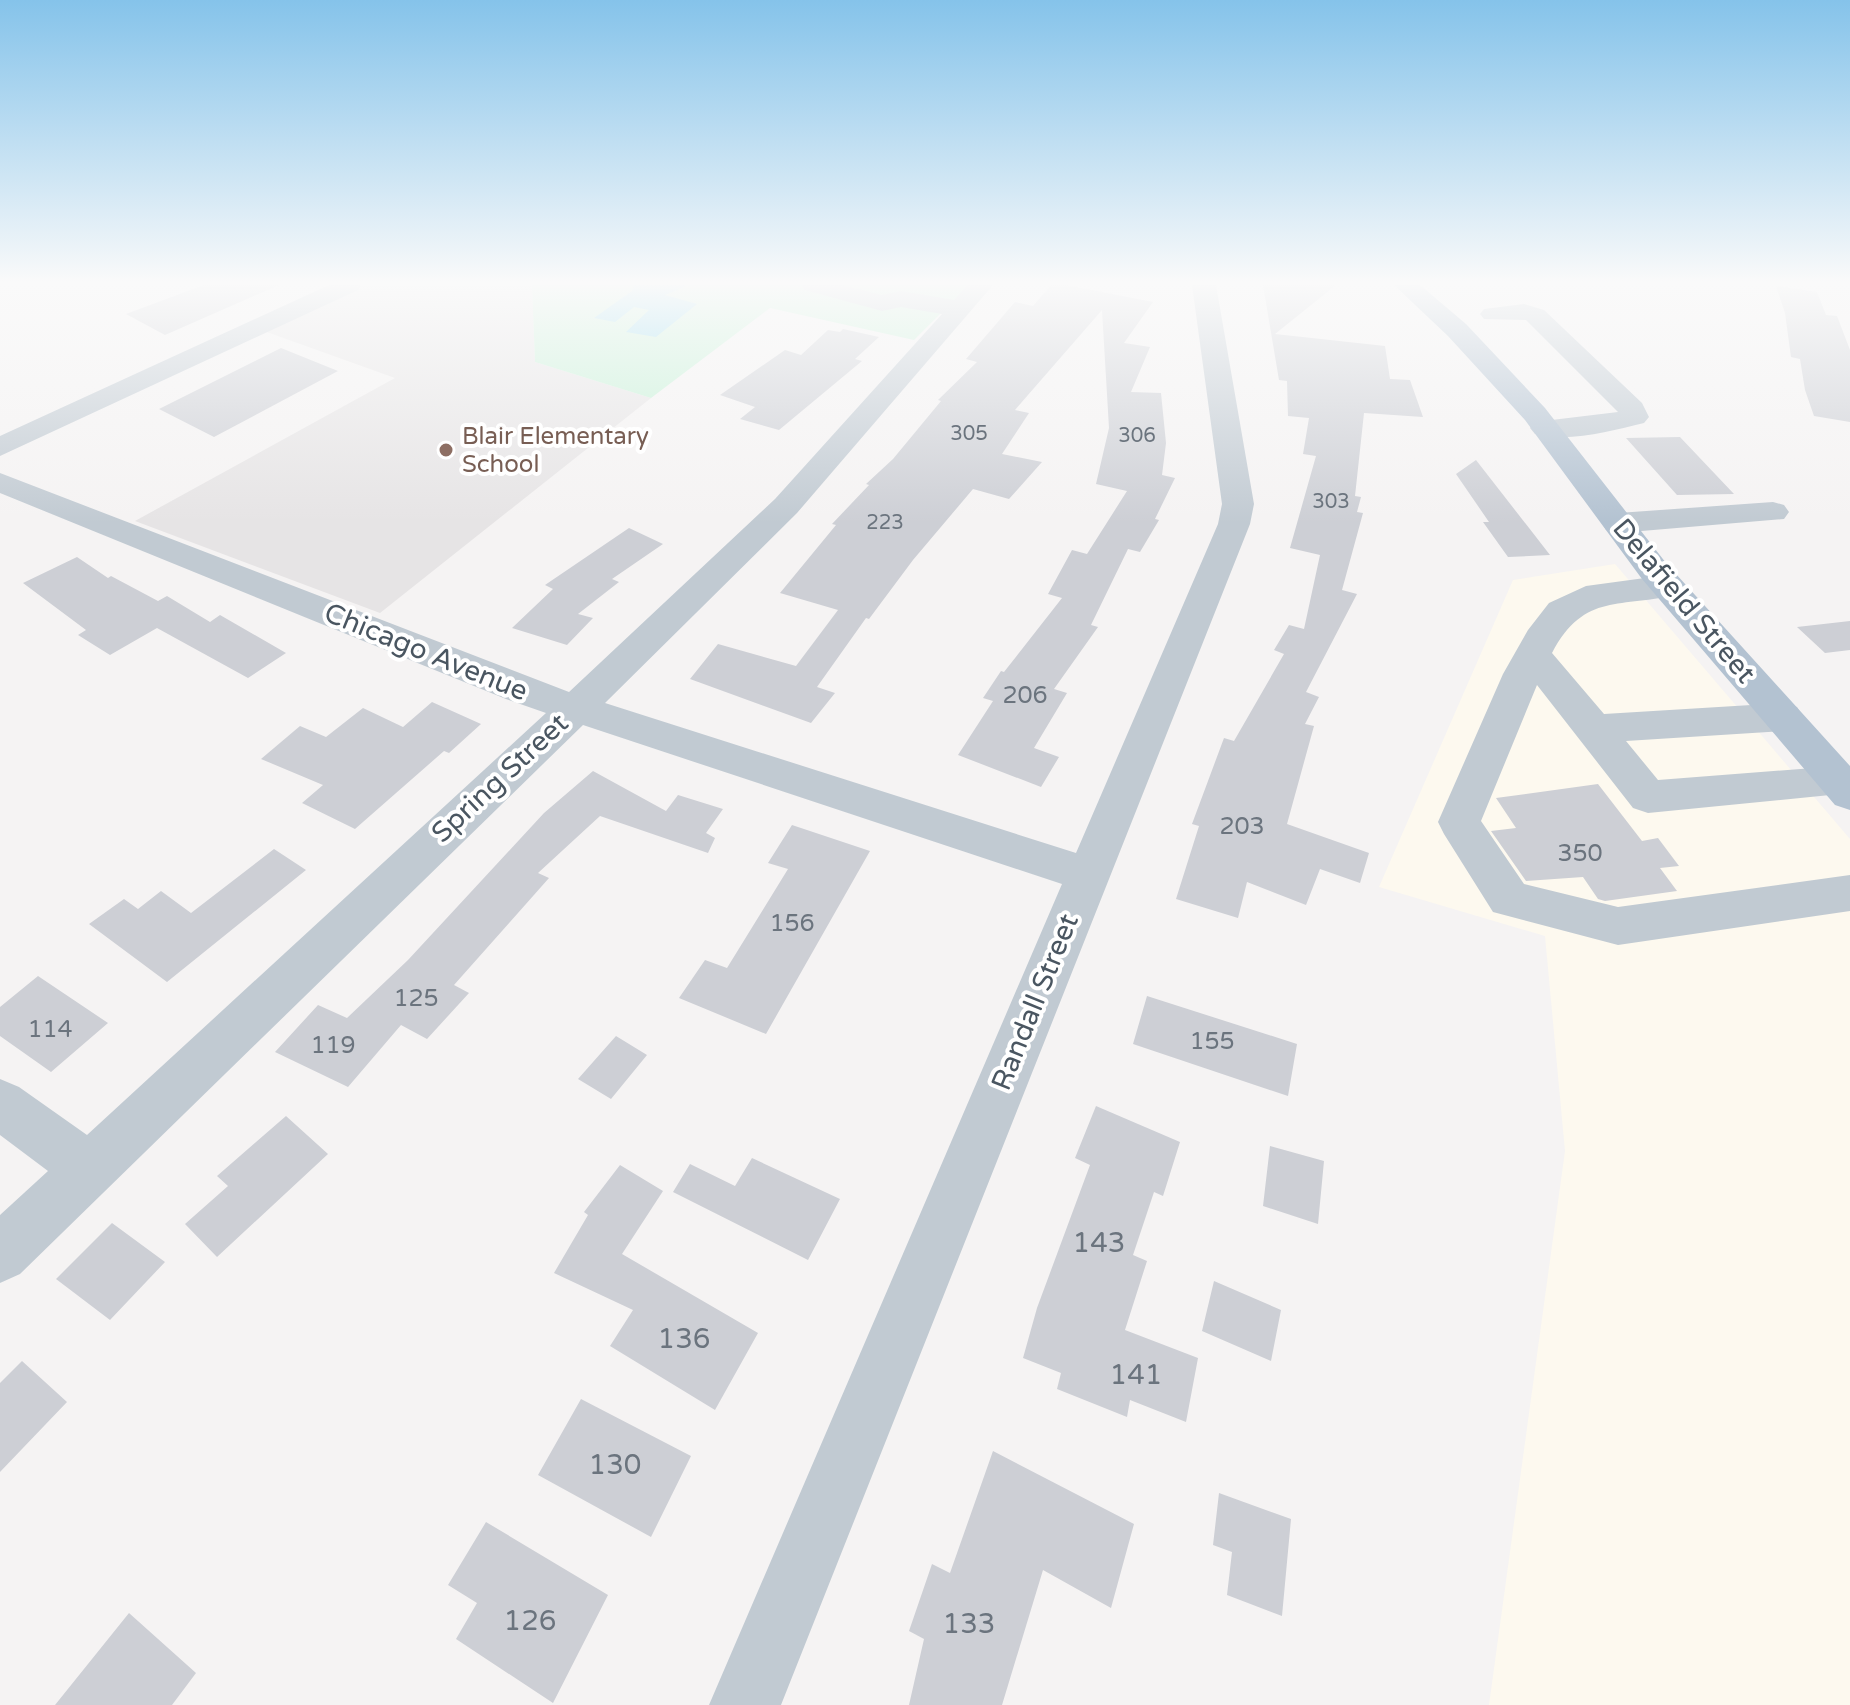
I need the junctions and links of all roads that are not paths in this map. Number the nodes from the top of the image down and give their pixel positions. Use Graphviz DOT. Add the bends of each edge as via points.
graph roads {
  1 [pos="177,365"];
  2 [pos="911,365"];
  3 [pos="1216,365"];
  4 [pos="1479,365"];
  5 [pos="1487,365"];
  6 [pos="1586,365"];
  7 [pos="1581,402"];
  8 [pos="1535,415"];
  9 [pos="1604,424"];
  10 [pos="0,447"];
  11 [pos="0,482"];
  12 [pos="1773,512"];
  13 [pos="1618,523"];
  14 [pos="1667,586"];
  15 [pos="1532,654"];
  16 [pos="574,708"];
  17 [pos="1783,717"];
  18 [pos="1594,729"];
  19 [pos="1844,788"];
  20 [pos="1088,875"];
  21 [pos="1850,893"];
  22 [pos="0,1104"];
  23 [pos="90,1169"];
  24 [pos="0,1254"];
  25 [pos="745,1705"];
  1 -- 10 [label="street"];
  2 -- 16 [label="street, Spring Street" via="786,506"];
  3 -- 20 [label="street, Randall Street" via="1238,504 1234,524"];
  4 -- 8 [label="main road, Delafield Street"];
  5 -- 8 [label="main road, Delafield Street"];
  6 -- 9 [label="street" via="1632,409 1634,417"];
  7 -- 9 [label="street"];
  8 -- 9 [label="street"];
  8 -- 13 [label="main road, Delafield Street"];
  11 -- 16 [label="street, Chicago Avenue"];
  12 -- 13 [label="street"];
  13 -- 14 [label="main road, Delafield Street"];
  14 -- 15 [label="street" via="1586,597 1562,611"];
  14 -- 17 [label="main road, Delafield Street"];
  15 -- 18 [label="street"];
  15 -- 21 [label="street" via="1459,822 1509,899 1618,926"];
  16 -- 20 [label="street, Chicago Avenue"];
  16 -- 23 [label="street, Spring Street"];
  17 -- 18 [label="street"];
  17 -- 19 [label="main road, Delafield Street"];
  18 -- 19 [label="street" via="1648,797"];
  20 -- 25 [label="street, Randall Street"];
  22 -- 23 [label="street"];
  23 -- 24 [label="street, Spring Street"];
}
